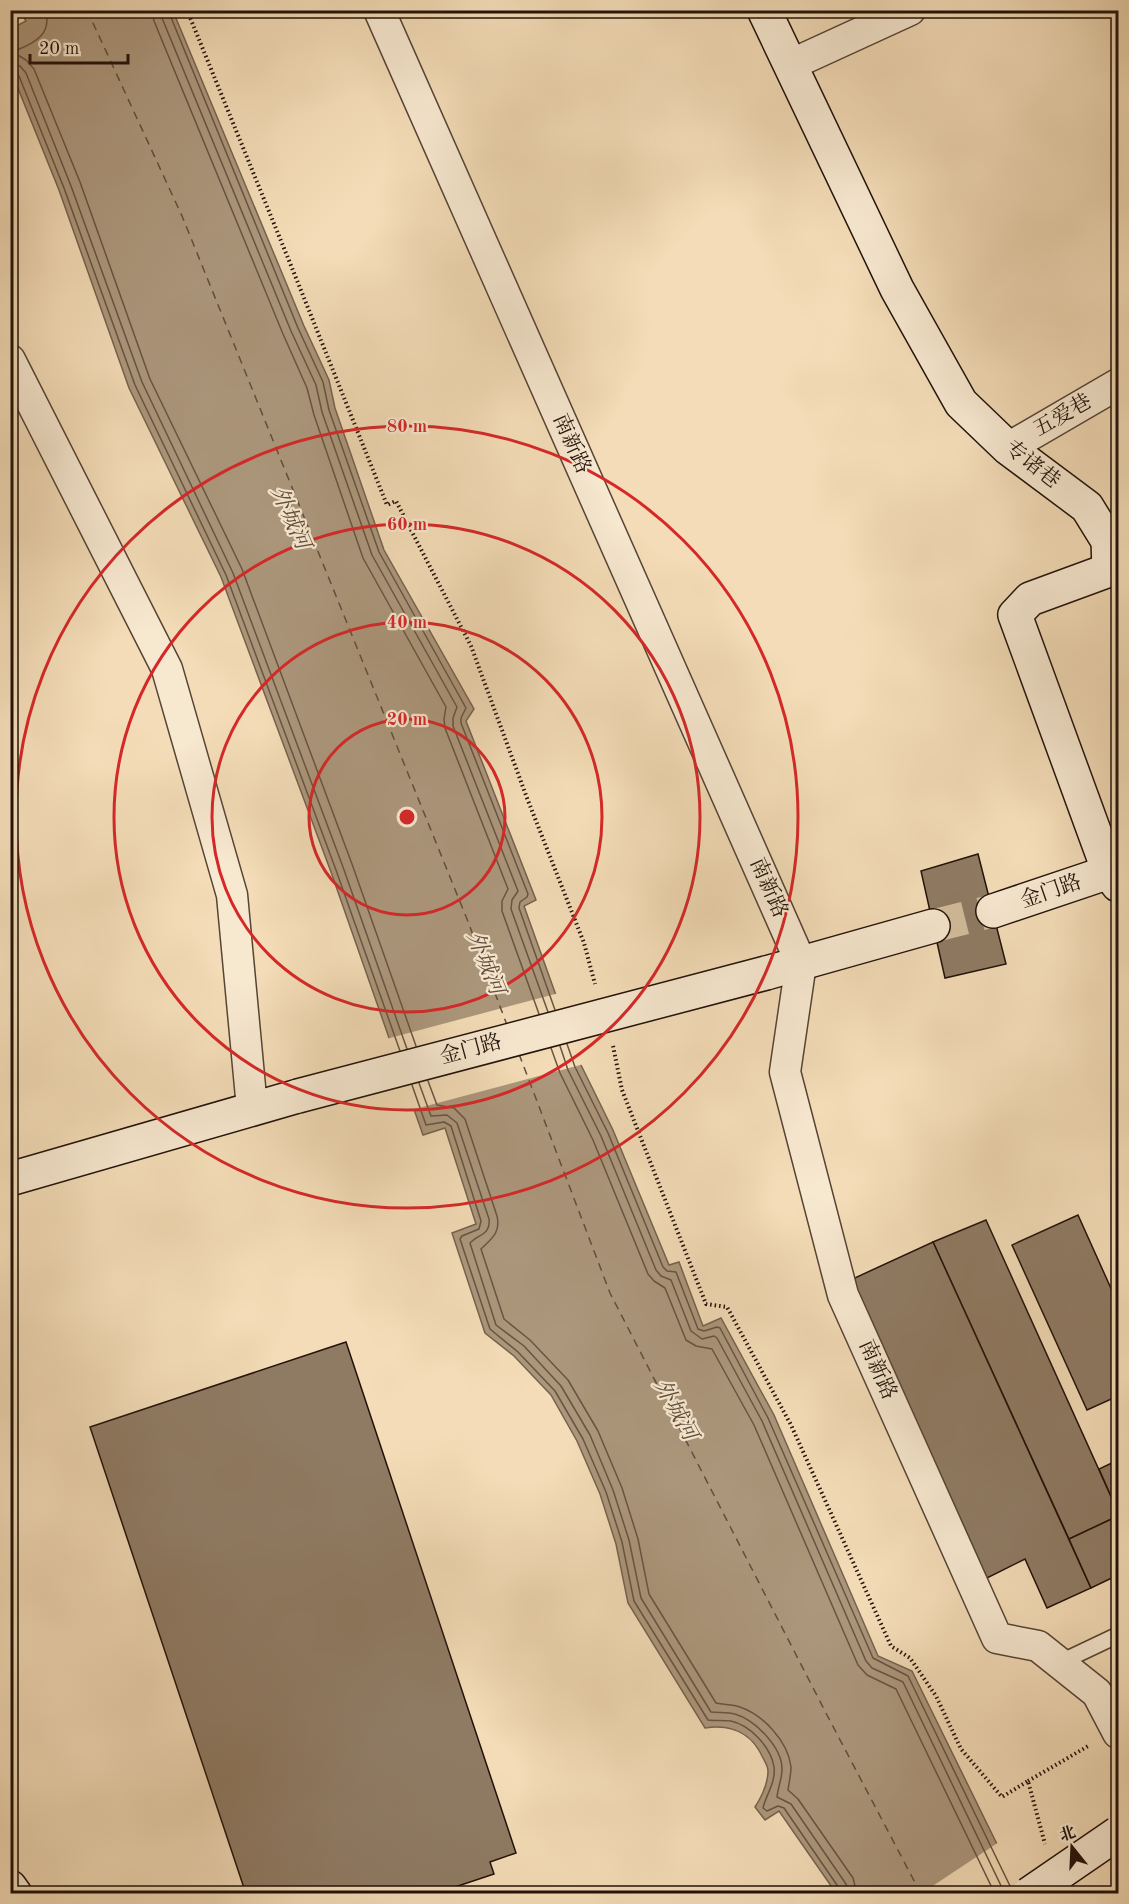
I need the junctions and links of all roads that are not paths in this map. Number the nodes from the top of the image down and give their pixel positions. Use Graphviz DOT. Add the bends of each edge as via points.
graph roads {
  1 [pos="379,10"];
  2 [pos="764,10"];
  3 [pos="910,10"];
  4 [pos="790,65"];
  5 [pos="10,360"];
  6 [pos="1119,384"];
  7 [pos="1008,448"];
  8 [pos="1114,568"];
  9 [pos="1114,879"];
  10 [pos="993,911"];
  11 [pos="933,926"];
  12 [pos="801,963"];
  13 [pos="252,1108"];
  14 [pos="10,1179"];
  15 [pos="1119,1635"];
  16 [pos="1059,1663"];
  17 [pos="1118,1731"];
  18 [pos="1119,1833"];
  19 [pos="10,1887"];
  20 [pos="15,1893"];
  21 [pos="1029,1893"];
  1 -- 12 [label="street, 南新路"];
  2 -- 4 [label="street, 专诸巷"];
  3 -- 4 [label="street"];
  4 -- 7 [label="street, 专诸巷" via="897,289 960,403"];
  5 -- 13 [label="street" via="167,669 232,895"];
  6 -- 7 [label="street, 五爱巷"];
  7 -- 8 [label="street, 专诸巷" via="1087,507 1108,541"];
  8 -- 9 [label="street, 专诸巷" via="1030,599 1015,615"];
  9 -- 10 [label="street, 金门路"];
  11 -- 12 [label="street, 金门路"];
  12 -- 13 [label="street, 金门路, bridge"];
  12 -- 16 [label="street, 南新路" via="785,1072 843,1295 997,1638 1038,1646"];
  13 -- 14 [label="street, 金门路"];
  15 -- 16 [label="lane"];
  16 -- 17 [label="street, 南新路" via="1097,1693"];
  18 -- 21 [label="street, bridge"];
  19 -- 20 [label="street"];
}
